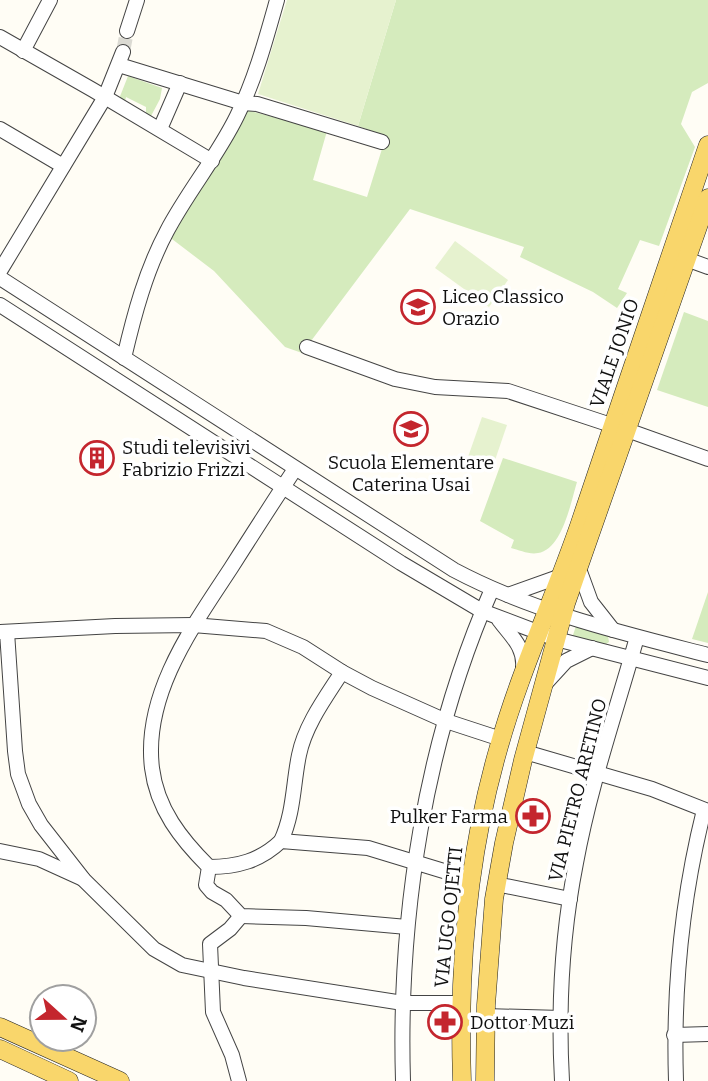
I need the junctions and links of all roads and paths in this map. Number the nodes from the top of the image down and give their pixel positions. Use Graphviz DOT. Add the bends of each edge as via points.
graph roads {
  1 [pos="50,0"];
  2 [pos="137,0"];
  3 [pos="277,0"];
  4 [pos="127,31"];
  5 [pos="0,37"];
  6 [pos="23,51"];
  7 [pos="180,83"];
  8 [pos="105,97"];
  9 [pos="243,103"];
  10 [pos="0,129"];
  11 [pos="160,129"];
  12 [pos="382,142"];
  13 [pos="708,145"];
  14 [pos="212,161"];
  15 [pos="62,166"];
  16 [pos="708,198"];
  17 [pos="686,260"];
  18 [pos="708,267"];
  19 [pos="0,271"];
  20 [pos="0,278"];
  21 [pos="0,305"];
  22 [pos="93,338"];
  23 [pos="307,347"];
  24 [pos="80,356"];
  25 [pos="124,358"];
  26 [pos="173,388"];
  27 [pos="168,414"];
  28 [pos="224,422"];
  29 [pos="619,428"];
  30 [pos="212,442"];
  31 [pos="708,459"];
  32 [pos="295,469"];
  33 [pos="283,487"];
  34 [pos="363,513"];
  35 [pos="352,531"];
  36 [pos="579,569"];
  37 [pos="561,576"];
  38 [pos="492,589"];
  39 [pos="508,595"];
  40 [pos="482,611"];
  41 [pos="555,612"];
  42 [pos="498,619"];
  43 [pos="193,625"];
  44 [pos="613,631"];
  45 [pos="3,632"];
  46 [pos="548,636"];
  47 [pos="637,637"];
  48 [pos="599,650"];
  49 [pos="708,655"];
  50 [pos="631,658"];
  51 [pos="530,659"];
  52 [pos="549,666"];
  53 [pos="342,672"];
  54 [pos="708,678"];
  55 [pos="522,679"];
  56 [pos="543,686"];
  57 [pos="446,721"];
  58 [pos="501,739"];
  59 [pos="525,752"];
  60 [pos="597,772"];
  61 [pos="706,811"];
  62 [pos="281,841"];
  63 [pos="0,851"];
  64 [pos="416,864"];
  65 [pos="209,867"];
  66 [pos="470,879"];
  67 [pos="84,880"];
  68 [pos="496,884"];
  69 [pos="570,899"];
  70 [pos="241,916"];
  71 [pos="407,927"];
  72 [pos="212,972"];
  73 [pos="403,1003"];
  74 [pos="461,1003"];
  75 [pos="485,1016"];
  76 [pos="562,1018"];
  77 [pos="3,1032"];
  78 [pos="708,1034"];
  79 [pos="674,1035"];
  80 [pos="0,1049"];
  81 [pos="69,1081"];
  82 [pos="120,1081"];
  83 [pos="239,1081"];
  84 [pos="403,1081"];
  85 [pos="462,1081"];
  86 [pos="485,1081"];
  87 [pos="562,1081"];
  88 [pos="676,1081"];
  1 -- 6 [label="street"];
  2 -- 4 [label="street"];
  3 -- 9 [label="street"];
  5 -- 6 [label="street"];
  6 -- 8 [label="street"];
  7 -- 8 [label="street" via="121,58"];
  7 -- 9 [label="street"];
  7 -- 11 [label="street"];
  8 -- 11 [label="street"];
  8 -- 15 [label="street"];
  9 -- 12 [label="street"];
  9 -- 14 [label="street"];
  10 -- 15 [label="street"];
  11 -- 14 [label="street"];
  13 -- 29 [label="main road, VIALE JONIO"];
  14 -- 25 [label="street" via="162,241"];
  15 -- 19 [label="street"];
  16 -- 17 [label="main road, VIALE JONIO"];
  17 -- 18 [label="street"];
  17 -- 29 [label="main road, VIALE JONIO"];
  20 -- 22 [label="street"];
  21 -- 24 [label="street"];
  22 -- 24 [label="street"];
  22 -- 25 [label="street"];
  23 -- 29 [label="street" via="395,379 435,387 508,391"];
  24 -- 27 [label="street"];
  25 -- 26 [label="street"];
  26 -- 27 [label="street"];
  26 -- 28 [label="street"];
  27 -- 30 [label="street"];
  28 -- 30 [label="street"];
  28 -- 32 [label="street"];
  29 -- 31 [label="street"];
  29 -- 36 [label="main road, VIALE JONIO"];
  29 -- 37 [label="main road, VIALE JONIO"];
  30 -- 33 [label="street"];
  32 -- 33 [label="street"];
  32 -- 34 [label="street"];
  33 -- 35 [label="street"];
  33 -- 43 [label="street"];
  34 -- 35 [label="street"];
  34 -- 38 [label="street"];
  35 -- 40 [label="street"];
  36 -- 41 [label="main road, VIALE JONIO"];
  36 -- 44 [label="street" via="594,607"];
  37 -- 39 [label="street"];
  37 -- 41 [label="main road, VIALE JONIO"];
  38 -- 39 [label="street"];
  38 -- 40 [label="street"];
  39 -- 41 [label="street"];
  40 -- 42 [label="street"];
  40 -- 57 [label="street"];
  41 -- 44 [label="street"];
  41 -- 46 [label="main road"];
  42 -- 46 [label="street"];
  42 -- 55 [label="street" via="523,652"];
  43 -- 45 [label="street"];
  43 -- 53 [label="street" via="266,631"];
  43 -- 65 [label="street" via="158,710 152,769 172,826"];
  44 -- 47 [label="street"];
  44 -- 48 [label="street" via="613,642"];
  45 -- 67 [label="street" via="15,751 24,792 41,825"];
  46 -- 48 [label="street"];
  46 -- 51 [label="main road, VIA UGO OJETTI"];
  46 -- 52 [label="main road"];
  47 -- 49 [label="street"];
  47 -- 50 [label="street, VIA PIETRO ARETINO"];
  48 -- 50 [label="street"];
  48 -- 56 [label="street" via="566,662"];
  50 -- 54 [label="street"];
  50 -- 60 [label="street, VIA PIETRO ARETINO"];
  51 -- 52 [label="street"];
  51 -- 55 [label="main road, VIA UGO OJETTI"];
  52 -- 56 [label="main road"];
  53 -- 57 [label="street"];
  53 -- 62 [label="street" via="302,745"];
  55 -- 58 [label="main road, VIA UGO OJETTI"];
  56 -- 59 [label="main road"];
  57 -- 58 [label="street"];
  57 -- 64 [label="street"];
  58 -- 66 [label="main road, VIA UGO OJETTI"];
  59 -- 60 [label="street"];
  59 -- 68 [label="main road"];
  60 -- 61 [label="street"];
  60 -- 69 [label="street, VIA PIETRO ARETINO"];
  61 -- 79 [label="street" via="684,911"];
  62 -- 64 [label="street" via="368,848"];
  62 -- 65 [label="street" via="247,862"];
  63 -- 67 [label="street" via="39,859"];
  64 -- 66 [label="street"];
  64 -- 71 [label="street"];
  65 -- 70 [label="street" via="206,886"];
  66 -- 74 [label="main road, VIA UGO OJETTI"];
  67 -- 72 [label="street" via="154,948 182,965"];
  68 -- 69 [label="street"];
  68 -- 75 [label="main road"];
  69 -- 76 [label="street, VIA PIETRO ARETINO"];
  70 -- 71 [label="street"];
  70 -- 72 [label="street" via="210,944"];
  71 -- 73 [label="street"];
  72 -- 73 [label="street"];
  72 -- 83 [label="street" via="213,1012"];
  73 -- 74 [label="street"];
  73 -- 84 [label="street"];
  74 -- 85 [label="main road, VIA UGO OJETTI"];
  75 -- 76 [label="street"];
  75 -- 86 [label="main road"];
  76 -- 87 [label="street, VIA PIETRO ARETINO"];
  77 -- 82 [label="main road"];
  78 -- 79 [label="street"];
  79 -- 88 [label="street"];
  80 -- 81 [label="main road"];
}
